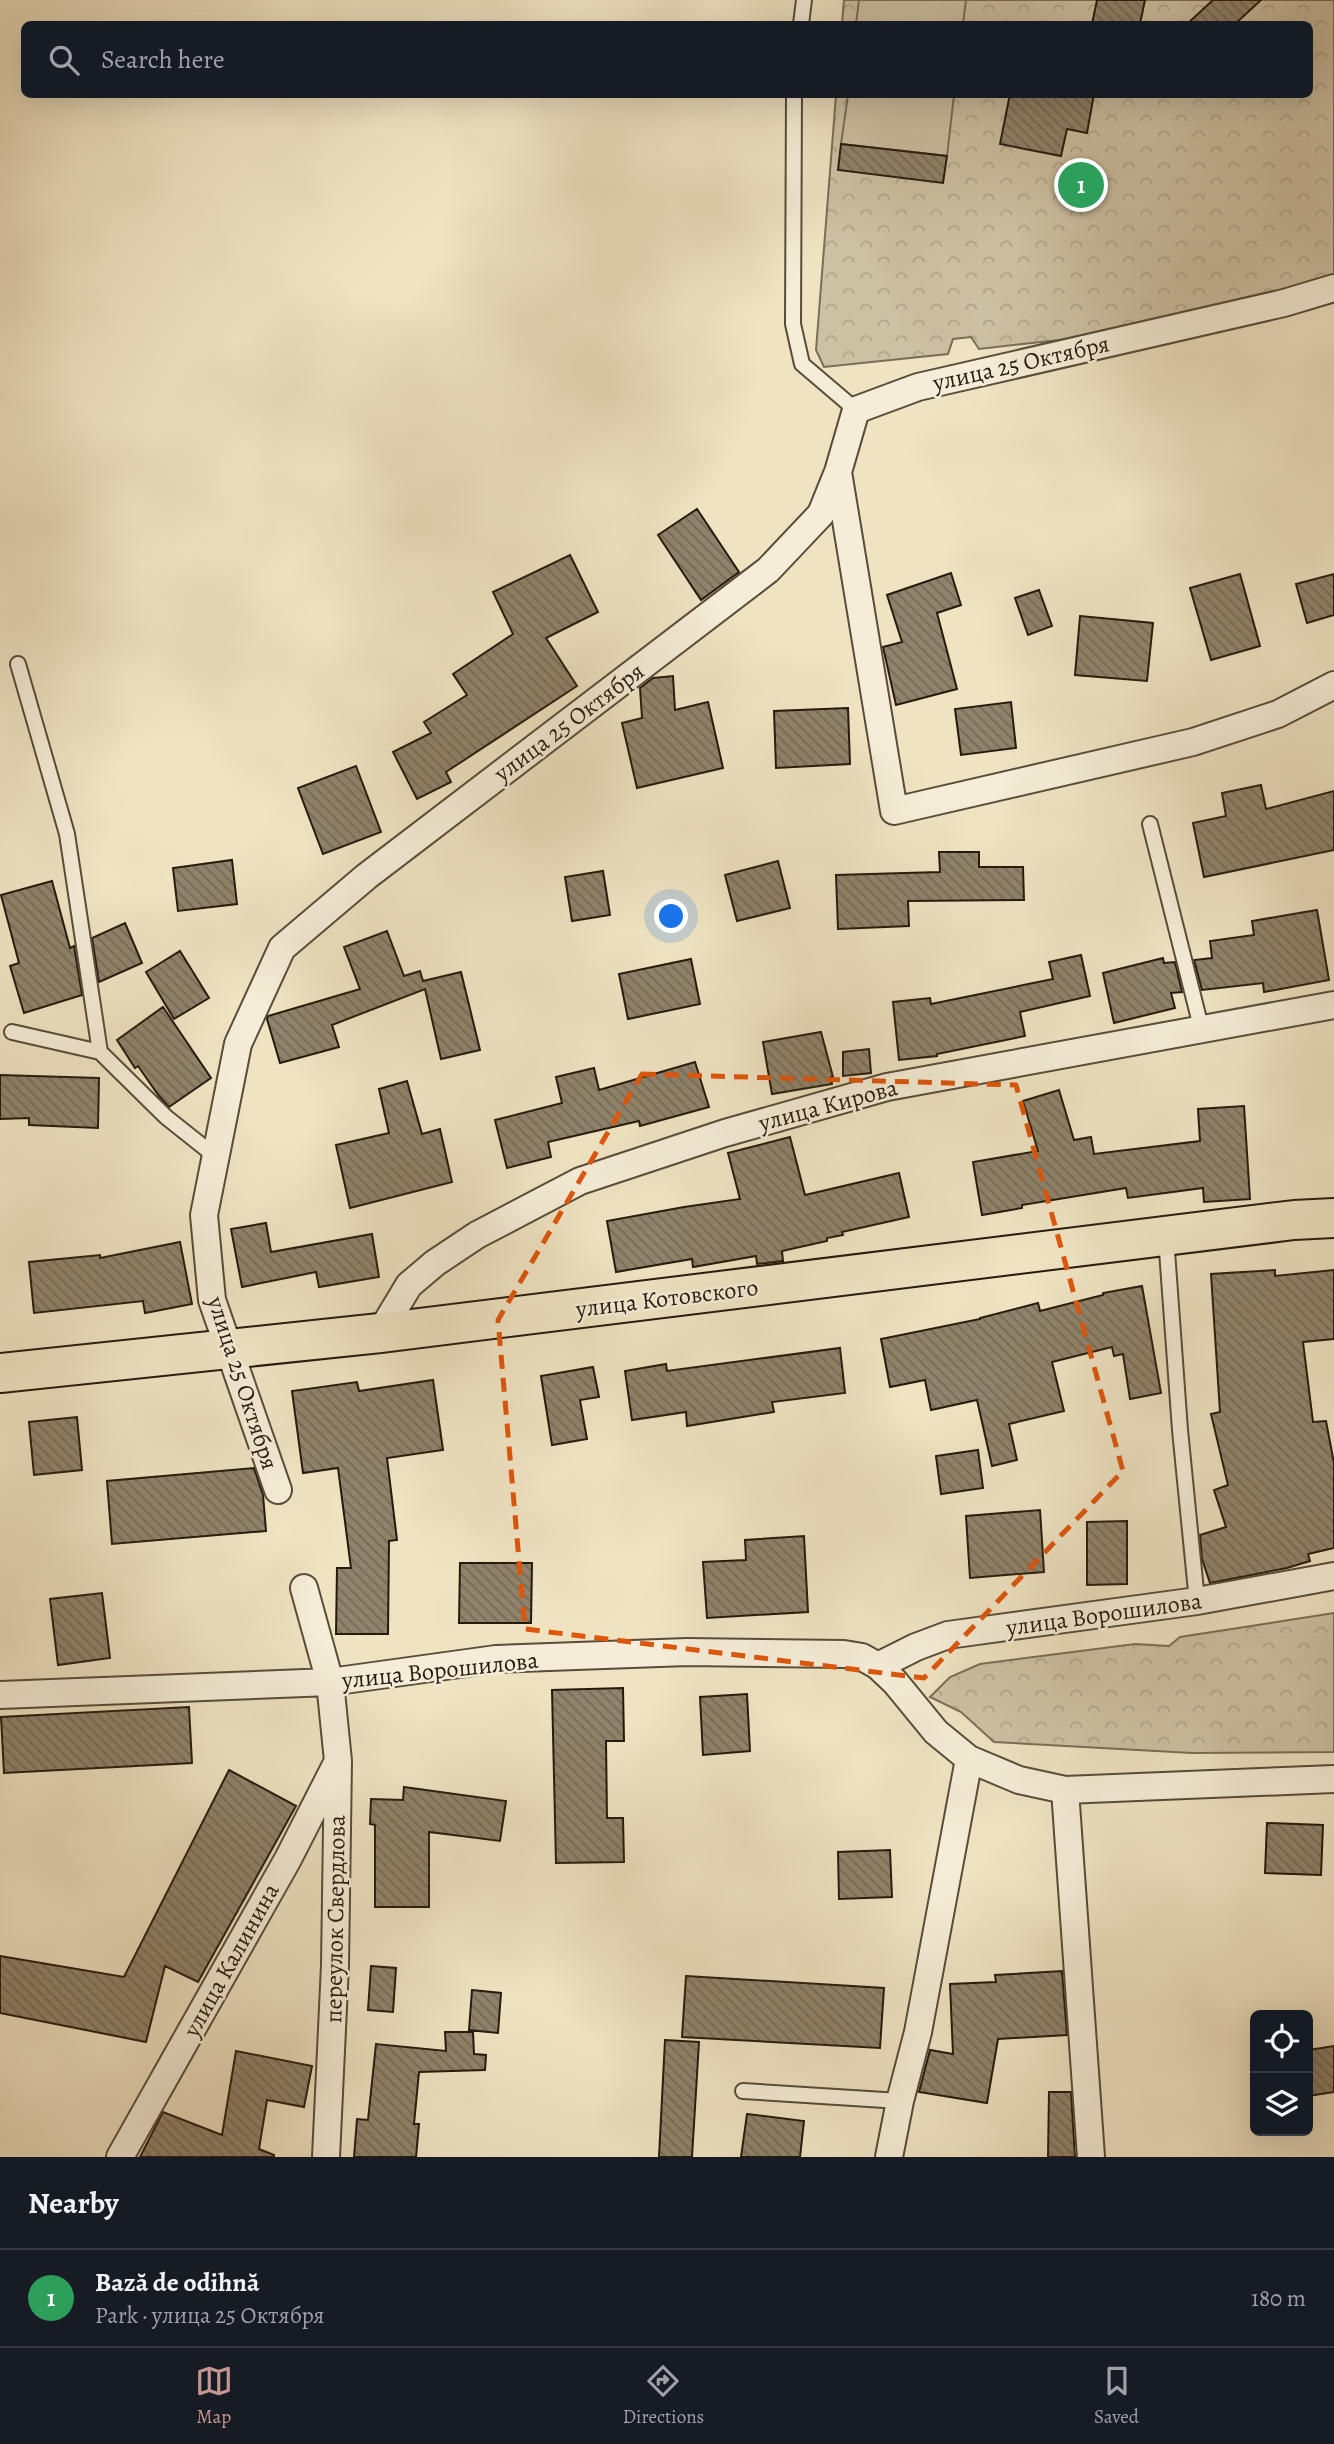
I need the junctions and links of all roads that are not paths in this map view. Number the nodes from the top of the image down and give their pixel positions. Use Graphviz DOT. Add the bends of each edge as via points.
graph roads {
  1 [pos="804,0"];
  2 [pos="802,21"];
  3 [pos="794,98"];
  4 [pos="1334,288"];
  5 [pos="856,410"];
  6 [pos="838,472"];
  7 [pos="18,664"];
  8 [pos="1334,685"];
  9 [pos="1150,824"];
  10 [pos="1334,1005"];
  11 [pos="1202,1031"];
  12 [pos="12,1032"];
  13 [pos="100,1052"];
  14 [pos="215,1156"];
  15 [pos="1334,1219"];
  16 [pos="1166,1237"];
  17 [pos="380,1333"];
  18 [pos="229,1349"];
  19 [pos="0,1373"];
  20 [pos="278,1490"];
  21 [pos="1334,1576"];
  22 [pos="304,1588"];
  23 [pos="1197,1601"];
  24 [pos="878,1666"];
  25 [pos="330,1682"];
  26 [pos="0,1695"];
  27 [pos="969,1759"];
  28 [pos="338,1761"];
  29 [pos="1334,1779"];
  30 [pos="1065,1790"];
  31 [pos="743,2091"];
  32 [pos="900,2101"];
  33 [pos="120,2157"];
  34 [pos="326,2157"];
  35 [pos="889,2157"];
  36 [pos="1091,2157"];
  1 -- 2 [label="lane"];
  3 -- 5 [label="lane" via="793,324 802,364"];
  4 -- 5 [label="street, улица 25 Октября" via="918,387"];
  5 -- 6 [label="street, улица 25 Октября"];
  6 -- 8 [label="street" via="894,811 1193,742 1278,714"];
  6 -- 14 [label="street, улица 25 Октября" via="821,514 768,570 367,876 282,948 238,1044"];
  7 -- 13 [label="lane" via="67,834"];
  9 -- 11 [label="lane"];
  10 -- 11 [label="street, улица Кирова"];
  11 -- 17 [label="street, улица Кирова" via="887,1087 580,1181 477,1235 435,1263 409,1285"];
  12 -- 13 [label="lane"];
  13 -- 14 [label="lane" via="166,1117"];
  14 -- 18 [label="street, улица 25 Октября" via="204,1215 212,1300"];
  15 -- 16 [label="highway, улица Котовского"];
  16 -- 17 [label="highway, улица Котовского"];
  16 -- 23 [label="lane"];
  17 -- 18 [label="highway, улица Котовского"];
  18 -- 19 [label="highway, улица Котовского"];
  18 -- 20 [label="street, улица 25 Октября"];
  21 -- 23 [label="street, улица Ворошилова"];
  22 -- 25 [label="street, переулок Свердлова"];
  23 -- 24 [label="street, улица Ворошилова" via="948,1635"];
  24 -- 25 [label="street, улица Ворошилова" via="844,1654 687,1652 496,1659"];
  24 -- 27 [label="street, улица Ворошилова" via="936,1732"];
  25 -- 26 [label="street, улица Ворошилова"];
  25 -- 28 [label="street, переулок Свердлова"];
  27 -- 30 [label="street, улица Ворошилова" via="1018,1780"];
  27 -- 32 [label="street" via="918,2032"];
  28 -- 33 [label="street, улица Калинина" via="288,1860"];
  28 -- 34 [label="street, переулок Свердлова"];
  29 -- 30 [label="street, улица Ворошилова"];
  30 -- 36 [label="street"];
  31 -- 32 [label="lane"];
  32 -- 35 [label="street"];
}
